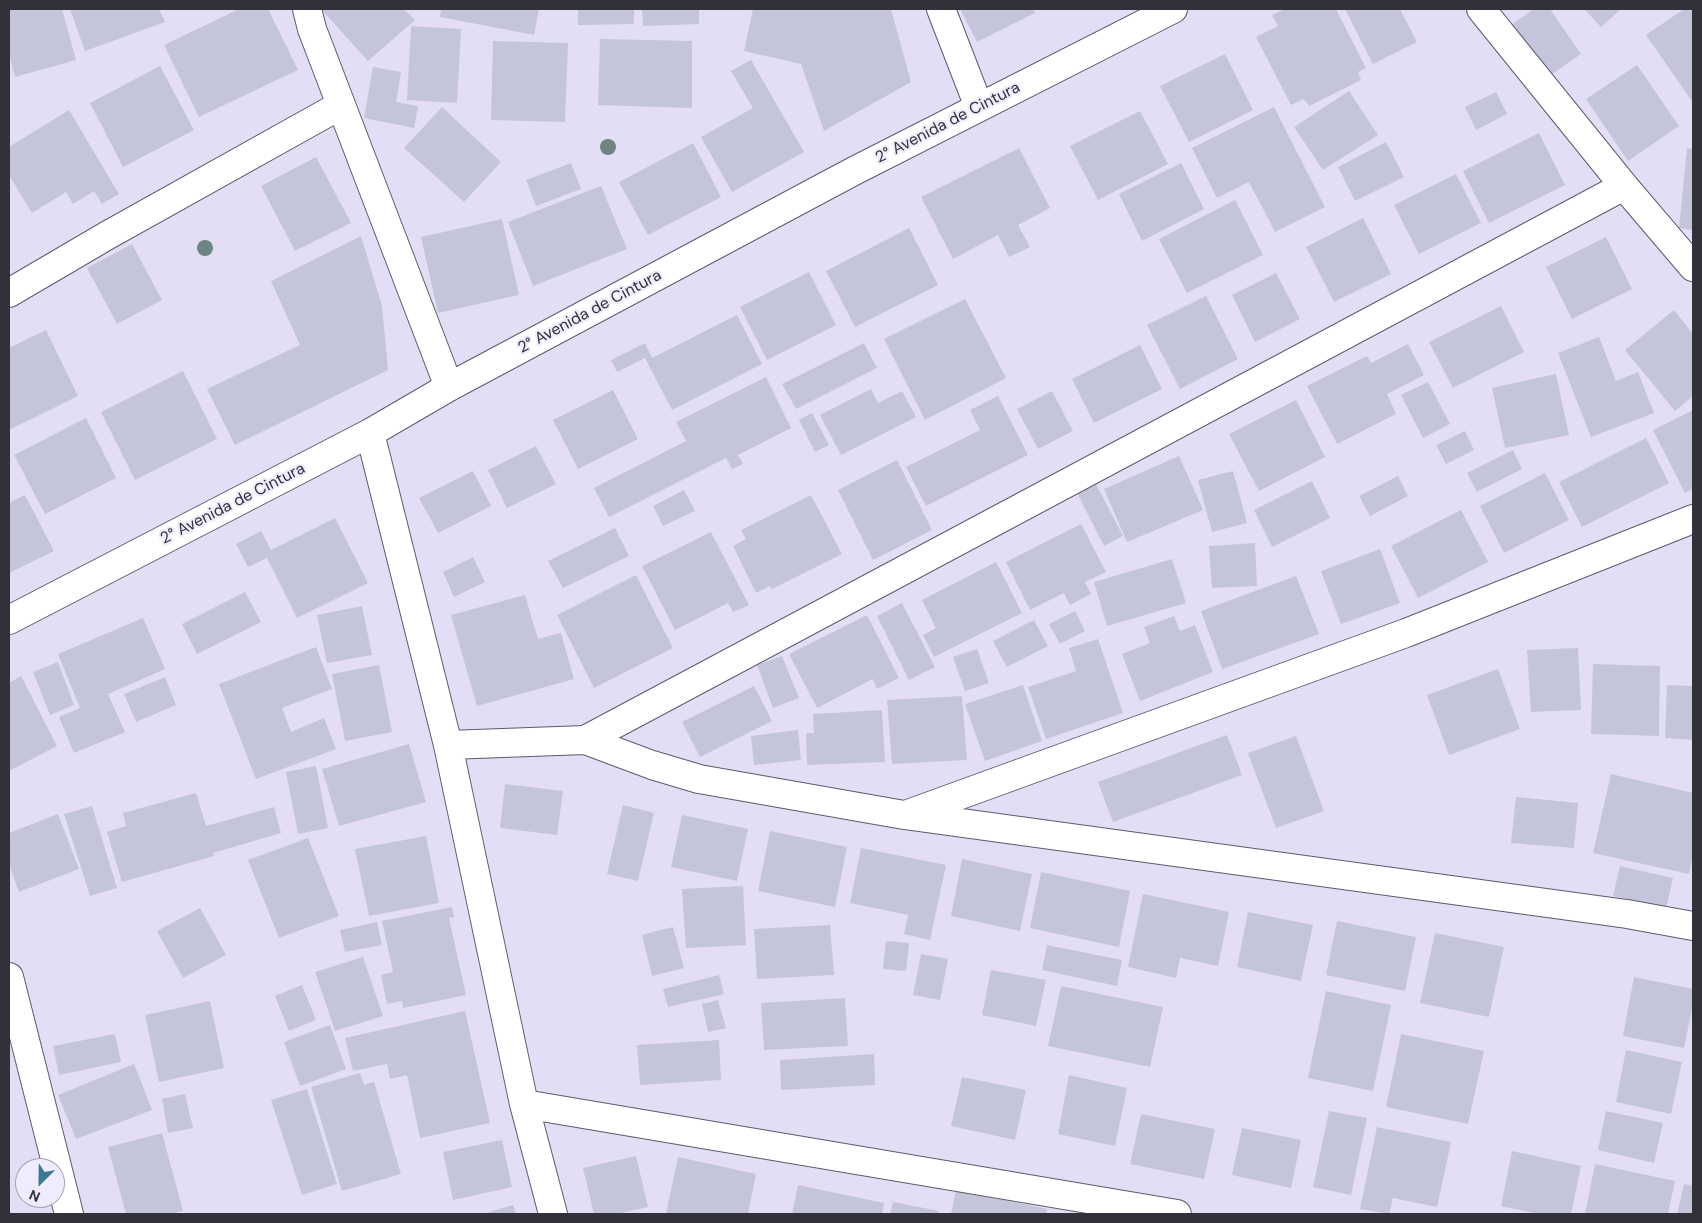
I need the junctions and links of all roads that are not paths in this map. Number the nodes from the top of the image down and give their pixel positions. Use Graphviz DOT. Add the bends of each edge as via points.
graph roads {
  1 [pos="308,9"];
  2 [pos="941,9"];
  3 [pos="1173,9"];
  4 [pos="1481,9"];
  5 [pos="341,105"];
  6 [pos="979,108"];
  7 [pos="1624,186"];
  8 [pos="1693,267"];
  9 [pos="9,293"];
  10 [pos="450,387"];
  11 [pos="370,433"];
  12 [pos="1693,519"];
  13 [pos="9,620"];
  14 [pos="585,740"];
  15 [pos="448,745"];
  16 [pos="904,815"];
  17 [pos="1693,926"];
  18 [pos="9,977"];
  19 [pos="524,1104"];
  20 [pos="69,1214"];
  21 [pos="553,1214"];
  22 [pos="1177,1214"];
  1 -- 5 [label="street" via="312,29"];
  2 -- 6 [label="street"];
  3 -- 6 [label="street, 2° Avenida de Cintura"];
  4 -- 7 [label="street"];
  5 -- 9 [label="street"];
  5 -- 10 [label="street"];
  6 -- 10 [label="street, 2° Avenida de Cintura" via="854,171"];
  7 -- 8 [label="street"];
  7 -- 14 [label="street"];
  10 -- 11 [label="street, 2° Avenida de Cintura"];
  11 -- 13 [label="street, 2° Avenida de Cintura"];
  11 -- 15 [label="street"];
  12 -- 16 [label="street" via="1406,633"];
  14 -- 15 [label="street"];
  14 -- 16 [label="street" via="699,779"];
  15 -- 19 [label="street"];
  16 -- 17 [label="street" via="1627,914"];
  18 -- 20 [label="street"];
  19 -- 21 [label="street"];
  19 -- 22 [label="street"];
}
